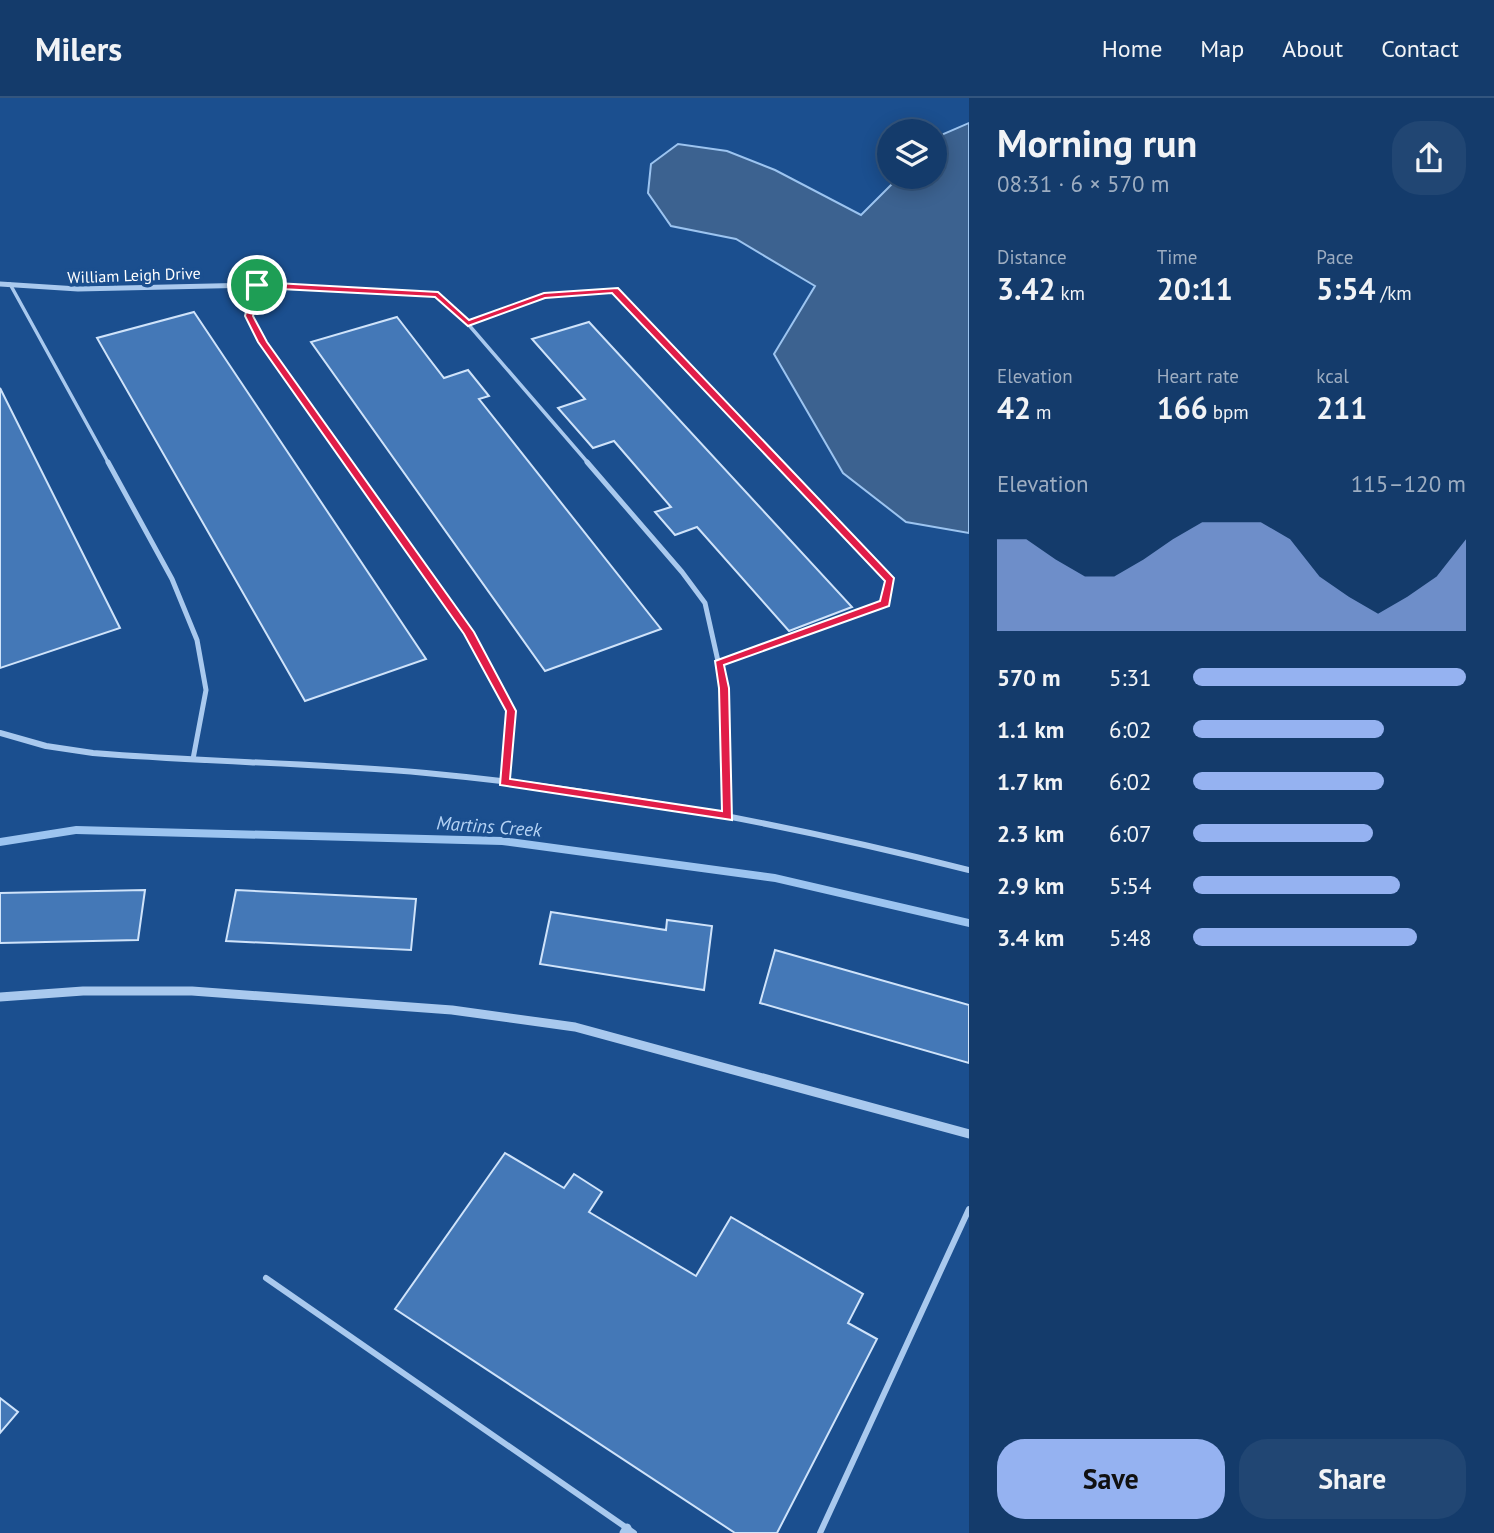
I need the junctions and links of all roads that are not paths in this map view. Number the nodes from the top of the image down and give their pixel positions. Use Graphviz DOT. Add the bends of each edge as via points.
graph roads {
  1 [pos="0,284"];
  2 [pos="10,284"];
  3 [pos="257,285"];
  4 [pos="438,294"];
  5 [pos="468,324"];
  6 [pos="719,663"];
  7 [pos="0,733"];
  8 [pos="194,759"];
  9 [pos="504,782"];
  10 [pos="728,817"];
  11 [pos="969,870"];
  12 [pos="0,998"];
  13 [pos="969,1134"];
  14 [pos="969,1209"];
  15 [pos="266,1278"];
  16 [pos="629,1531"];
  17 [pos="820,1533"];
  1 -- 2 [label="street, William Leigh Drive"];
  2 -- 3 [label="street, William Leigh Drive" via="66,289"];
  2 -- 8 [label="lane" via="172,579 197,640 206,690"];
  3 -- 4 [label="street, William Leigh Drive"];
  3 -- 9 [label="lane" via="249,316 262,342 469,632 511,711"];
  4 -- 5 [label="lane"];
  5 -- 6 [label="lane" via="705,603"];
  5 -- 6 [label="lane" via="544,296 615,290 890,580 885,603"];
  6 -- 10 [label="lane" via="724,688"];
  7 -- 8 [label="street" via="66,750"];
  8 -- 9 [label="street"];
  9 -- 10 [label="street"];
  10 -- 11 [label="street"];
  12 -- 13 [label="street" via="83,991 192,992 480,1014 575,1027"];
  14 -- 17 [label="lane"];
  15 -- 16 [label="lane"];
}
